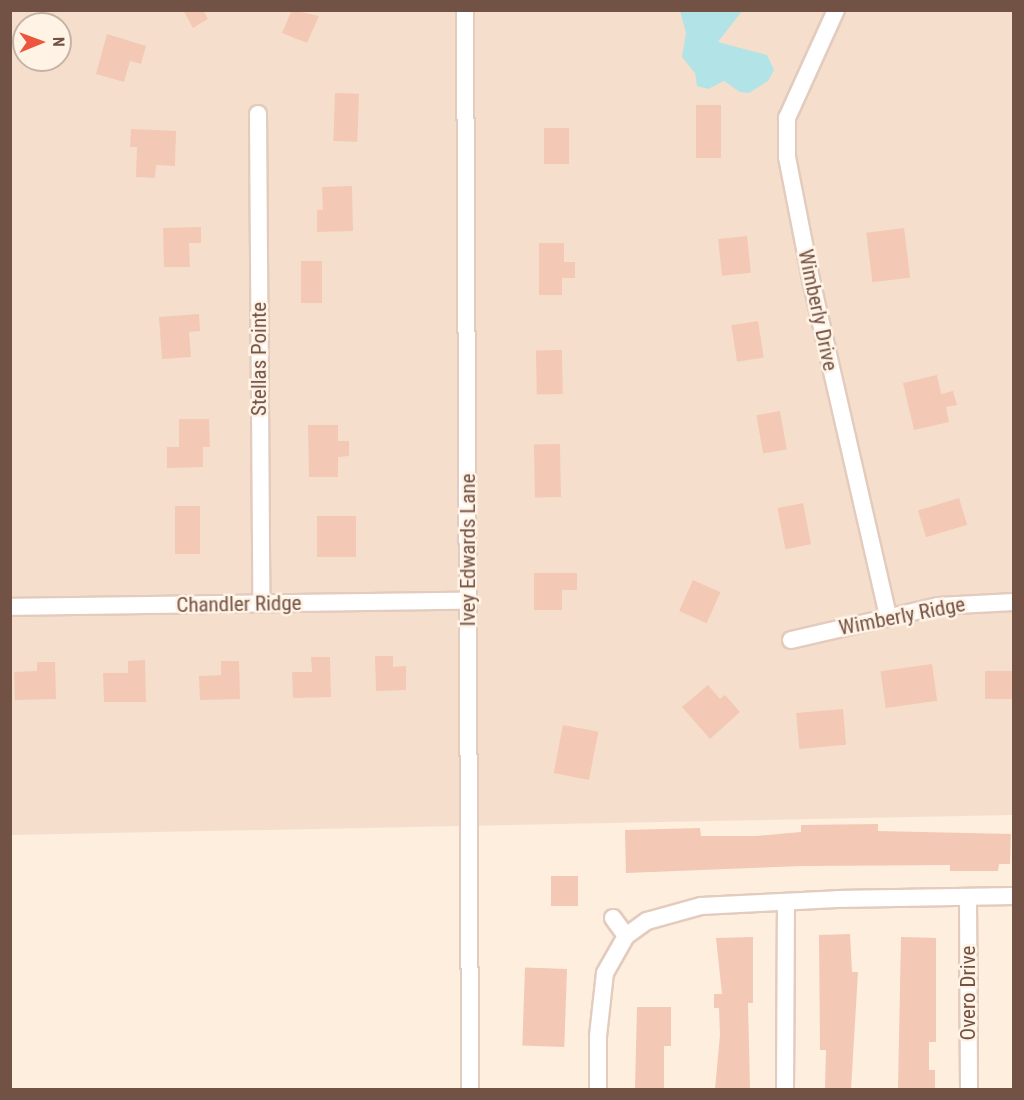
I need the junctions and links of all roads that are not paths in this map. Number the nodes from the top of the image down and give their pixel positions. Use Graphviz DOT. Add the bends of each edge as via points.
graph roads {
  1 [pos="465,10"];
  2 [pos="836,10"];
  3 [pos="258,114"];
  4 [pos="468,601"];
  5 [pos="1014,602"];
  6 [pos="261,604"];
  7 [pos="10,608"];
  8 [pos="888,615"];
  9 [pos="791,640"];
  10 [pos="1014,896"];
  11 [pos="968,897"];
  12 [pos="786,902"];
  13 [pos="613,918"];
  14 [pos="626,936"];
  15 [pos="470,1089"];
  16 [pos="598,1089"];
  17 [pos="785,1089"];
  18 [pos="969,1089"];
  1 -- 4 [label="street, Ivey Edwards Lane"];
  2 -- 8 [label="street, Wimberly Drive" via="787,118 787,157"];
  3 -- 6 [label="street, Stellas Pointe"];
  4 -- 6 [label="street, Chandler Ridge"];
  4 -- 15 [label="street, Ivey Edwards Lane"];
  5 -- 8 [label="street, Wimberly Ridge" via="938,606"];
  6 -- 7 [label="street, Chandler Ridge"];
  8 -- 9 [label="street, Wimberly Ridge"];
  10 -- 11 [label="street"];
  11 -- 12 [label="street"];
  11 -- 18 [label="street, Overo Drive"];
  12 -- 14 [label="street" via="701,906 647,921"];
  12 -- 17 [label="street"];
  13 -- 14 [label="street"];
  14 -- 16 [label="street" via="605,973"];
}
